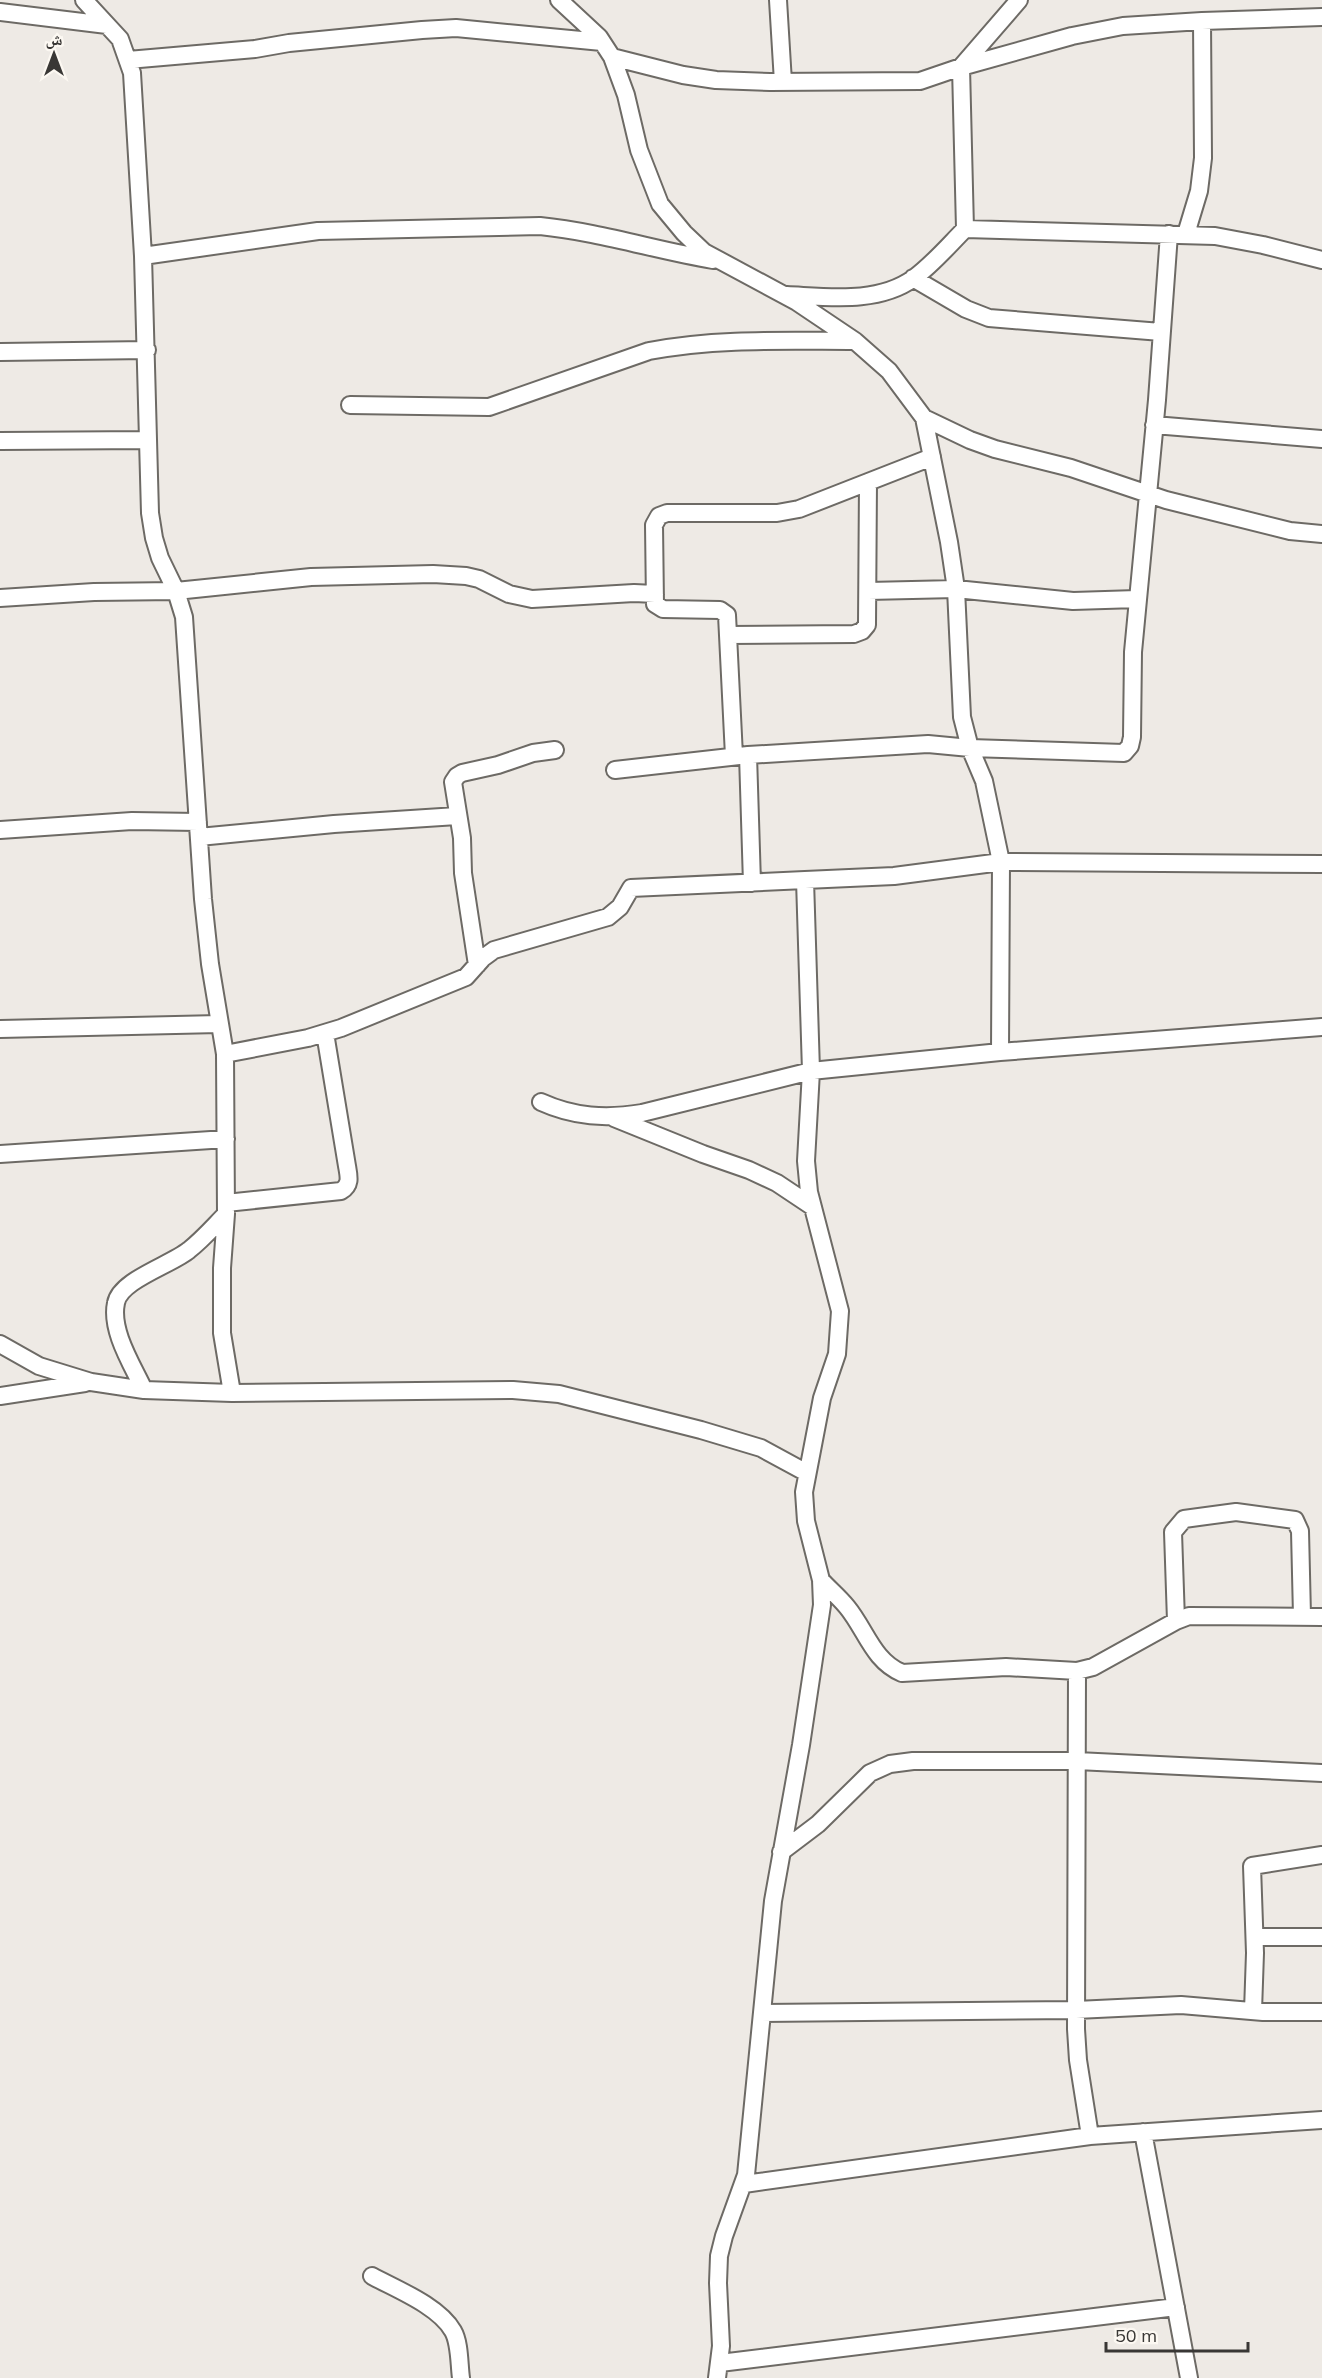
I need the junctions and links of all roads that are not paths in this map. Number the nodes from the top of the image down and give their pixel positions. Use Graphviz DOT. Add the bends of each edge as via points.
graph roads {
  1 [pos="84,0"];
  2 [pos="559,0"];
  3 [pos="778,0"];
  4 [pos="1019,0"];
  5 [pos="0,12"];
  6 [pos="1322,17"];
  7 [pos="1202,21"];
  8 [pos="107,25"];
  9 [pos="602,42"];
  10 [pos="612,57"];
  11 [pos="128,60"];
  12 [pos="961,67"];
  13 [pos="783,82"];
  14 [pos="965,229"];
  15 [pos="1168,234"];
  16 [pos="1186,234"];
  17 [pos="143,256"];
  18 [pos="1322,260"];
  19 [pos="720,261"];
  20 [pos="914,278"];
  21 [pos="783,295"];
  22 [pos="1161,332"];
  23 [pos="855,341"];
  24 [pos="147,350"];
  25 [pos="0,352"];
  26 [pos="350,405"];
  27 [pos="924,418"];
  28 [pos="1154,425"];
  29 [pos="1322,439"];
  30 [pos="148,440"];
  31 [pos="0,441"];
  32 [pos="932,458"];
  33 [pos="868,482"];
  34 [pos="1147,494"];
  35 [pos="1322,534"];
  36 [pos="956,589"];
  37 [pos="176,591"];
  38 [pos="868,591"];
  39 [pos="655,594"];
  40 [pos="0,598"];
  41 [pos="1137,599"];
  42 [pos="728,635"];
  43 [pos="969,748"];
  44 [pos="555,750"];
  45 [pos="741,755"];
  46 [pos="615,770"];
  47 [pos="457,816"];
  48 [pos="0,830"];
  49 [pos="198,830"];
  50 [pos="1001,862"];
  51 [pos="1322,864"];
  52 [pos="805,880"];
  53 [pos="752,883"];
  54 [pos="477,965"];
  55 [pos="219,1024"];
  56 [pos="1322,1027"];
  57 [pos="0,1029"];
  58 [pos="325,1033"];
  59 [pos="1000,1052"];
  60 [pos="225,1054"];
  61 [pos="811,1071"];
  62 [pos="541,1102"];
  63 [pos="614,1118"];
  64 [pos="226,1139"];
  65 [pos="0,1154"];
  66 [pos="813,1207"];
  67 [pos="226,1209"];
  68 [pos="0,1344"];
  69 [pos="91,1382"];
  70 [pos="144,1390"];
  71 [pos="232,1393"];
  72 [pos="0,1396"];
  73 [pos="807,1473"];
  74 [pos="821,1580"];
  75 [pos="1302,1616"];
  76 [pos="1322,1617"];
  77 [pos="1176,1621"];
  78 [pos="1077,1671"];
  79 [pos="1077,1761"];
  80 [pos="1322,1773"];
  81 [pos="781,1852"];
  82 [pos="1322,1855"];
  83 [pos="1255,1937"];
  84 [pos="1322,1937"];
  85 [pos="1076,2010"];
  86 [pos="1253,2011"];
  87 [pos="1322,2012"];
  88 [pos="762,2013"];
  89 [pos="1322,2120"];
  90 [pos="1143,2132"];
  91 [pos="1090,2136"];
  92 [pos="744,2184"];
  93 [pos="372,2276"];
  94 [pos="1176,2307"];
  95 [pos="719,2371"];
  96 [pos="461,2378"];
  97 [pos="1190,2378"];
  1 -- 8 [label="street"];
  2 -- 9 [label="street"];
  3 -- 13 [label="street"];
  4 -- 12 [label="street"];
  5 -- 8 [label="street"];
  6 -- 7 [label="street"];
  7 -- 12 [label="street" via="1123,26"];
  7 -- 16 [label="street" via="1203,158 1199,191"];
  8 -- 11 [label="street" via="120,39"];
  9 -- 10 [label="street"];
  9 -- 11 [label="street" via="445,29"];
  10 -- 13 [label="street" via="716,80"];
  10 -- 19 [label="street" via="639,150 660,204 684,233"];
  11 -- 17 [label="street"];
  12 -- 13 [label="street" via="920,81"];
  12 -- 14 [label="street"];
  14 -- 15 [label="street"];
  14 -- 20 [label="street"];
  15 -- 16 [label="street"];
  15 -- 22 [label="street"];
  16 -- 18 [label="street" via="1263,245"];
  17 -- 19 [label="street" via="318,231 540,226 573,229"];
  17 -- 24 [label="street"];
  19 -- 21 [label="street"];
  20 -- 21 [label="street" via="889,291 864,296"];
  20 -- 22 [label="street" via="989,318"];
  21 -- 23 [label="street"];
  22 -- 28 [label="street"];
  23 -- 26 [label="street" via="675,346 649,351 489,407"];
  23 -- 27 [label="street" via="889,371"];
  24 -- 25 [label="street"];
  24 -- 30 [label="street"];
  27 -- 32 [label="street"];
  27 -- 34 [label="street" via="995,449 1071,468"];
  28 -- 29 [label="street"];
  28 -- 34 [label="street"];
  30 -- 31 [label="street"];
  30 -- 37 [label="street" via="154,538"];
  32 -- 33 [label="street"];
  32 -- 36 [label="street"];
  33 -- 38 [label="street"];
  33 -- 39 [label="street" via="799,509 777,513 659,516 654,525"];
  34 -- 35 [label="street" via="1239,520"];
  34 -- 41 [label="street"];
  36 -- 38 [label="street"];
  36 -- 41 [label="street" via="1073,601"];
  36 -- 43 [label="street" via="962,717"];
  37 -- 39 [label="street" via="311,577 433,574 479,579 509,594 532,599"];
  37 -- 40 [label="street"];
  37 -- 49 [label="street" via="184,617"];
  38 -- 42 [label="street" via="867,625 854,634"];
  39 -- 42 [label="street" via="658,608 724,611"];
  41 -- 43 [label="street" via="1132,737 1124,753"];
  42 -- 45 [label="street"];
  43 -- 45 [label="street" via="928,744"];
  43 -- 50 [label="street" via="984,781"];
  44 -- 47 [label="street" via="457,776 453,792"];
  45 -- 46 [label="street"];
  45 -- 53 [label="street"];
  47 -- 49 [label="street"];
  47 -- 54 [label="street"];
  48 -- 49 [label="street" via="132,821"];
  49 -- 55 [label="street"];
  50 -- 51 [label="street"];
  50 -- 52 [label="street" via="894,876"];
  50 -- 59 [label="street"];
  52 -- 53 [label="street"];
  52 -- 61 [label="street"];
  53 -- 54 [label="street" via="631,888 621,908 608,917 494,950"];
  54 -- 58 [label="street" via="466,977"];
  55 -- 57 [label="street"];
  55 -- 60 [label="street"];
  56 -- 59 [label="street"];
  58 -- 60 [label="street"];
  58 -- 67 [label="street" via="349,1180 346,1188"];
  59 -- 61 [label="street"];
  60 -- 64 [label="street"];
  61 -- 63 [label="street"];
  61 -- 66 [label="street" via="806,1161"];
  62 -- 63 [label="street" via="558,1110"];
  63 -- 66 [label="street" via="749,1170"];
  64 -- 65 [label="street"];
  64 -- 67 [label="street"];
  66 -- 73 [label="street" via="840,1311 840,1330"];
  67 -- 70 [label="street" via="190,1250 120,1293 116,1303 117,1333"];
  67 -- 71 [label="street" via="222,1334"];
  68 -- 69 [label="street" via="39,1366"];
  69 -- 70 [label="street"];
  69 -- 72 [label="street"];
  70 -- 71 [label="street"];
  71 -- 73 [label="street" via="513,1390 559,1395 761,1448"];
  73 -- 74 [label="street" via="806,1521"];
  74 -- 78 [label="street" via="846,1606 880,1659 902,1673 1006,1667"];
  74 -- 81 [label="street" via="822,1605"];
  75 -- 76 [label="street"];
  75 -- 77 [label="street" via="1189,1616"];
  75 -- 77 [label="street" via="1300,1531 1295,1520 1224,1512 1184,1519 1173,1532"];
  77 -- 78 [label="street" via="1093,1667"];
  78 -- 79 [label="street"];
  79 -- 80 [label="street"];
  79 -- 81 [label="street" via="890,1764 870,1773 818,1824"];
  79 -- 85 [label="street"];
  81 -- 88 [label="street"];
  82 -- 83 [label="street" via="1252,1866"];
  83 -- 84 [label="street"];
  83 -- 86 [label="street"];
  85 -- 86 [label="street" via="1181,2006"];
  85 -- 88 [label="street"];
  85 -- 91 [label="street" via="1078,2060"];
  86 -- 87 [label="street"];
  88 -- 92 [label="street"];
  89 -- 90 [label="street"];
  90 -- 91 [label="street"];
  90 -- 94 [label="street"];
  91 -- 92 [label="street"];
  92 -- 95 [label="street" via="719,2256"];
  93 -- 96 [label="street" via="445,2320 454,2333"];
  94 -- 95 [label="street"];
  94 -- 97 [label="street"];
}
